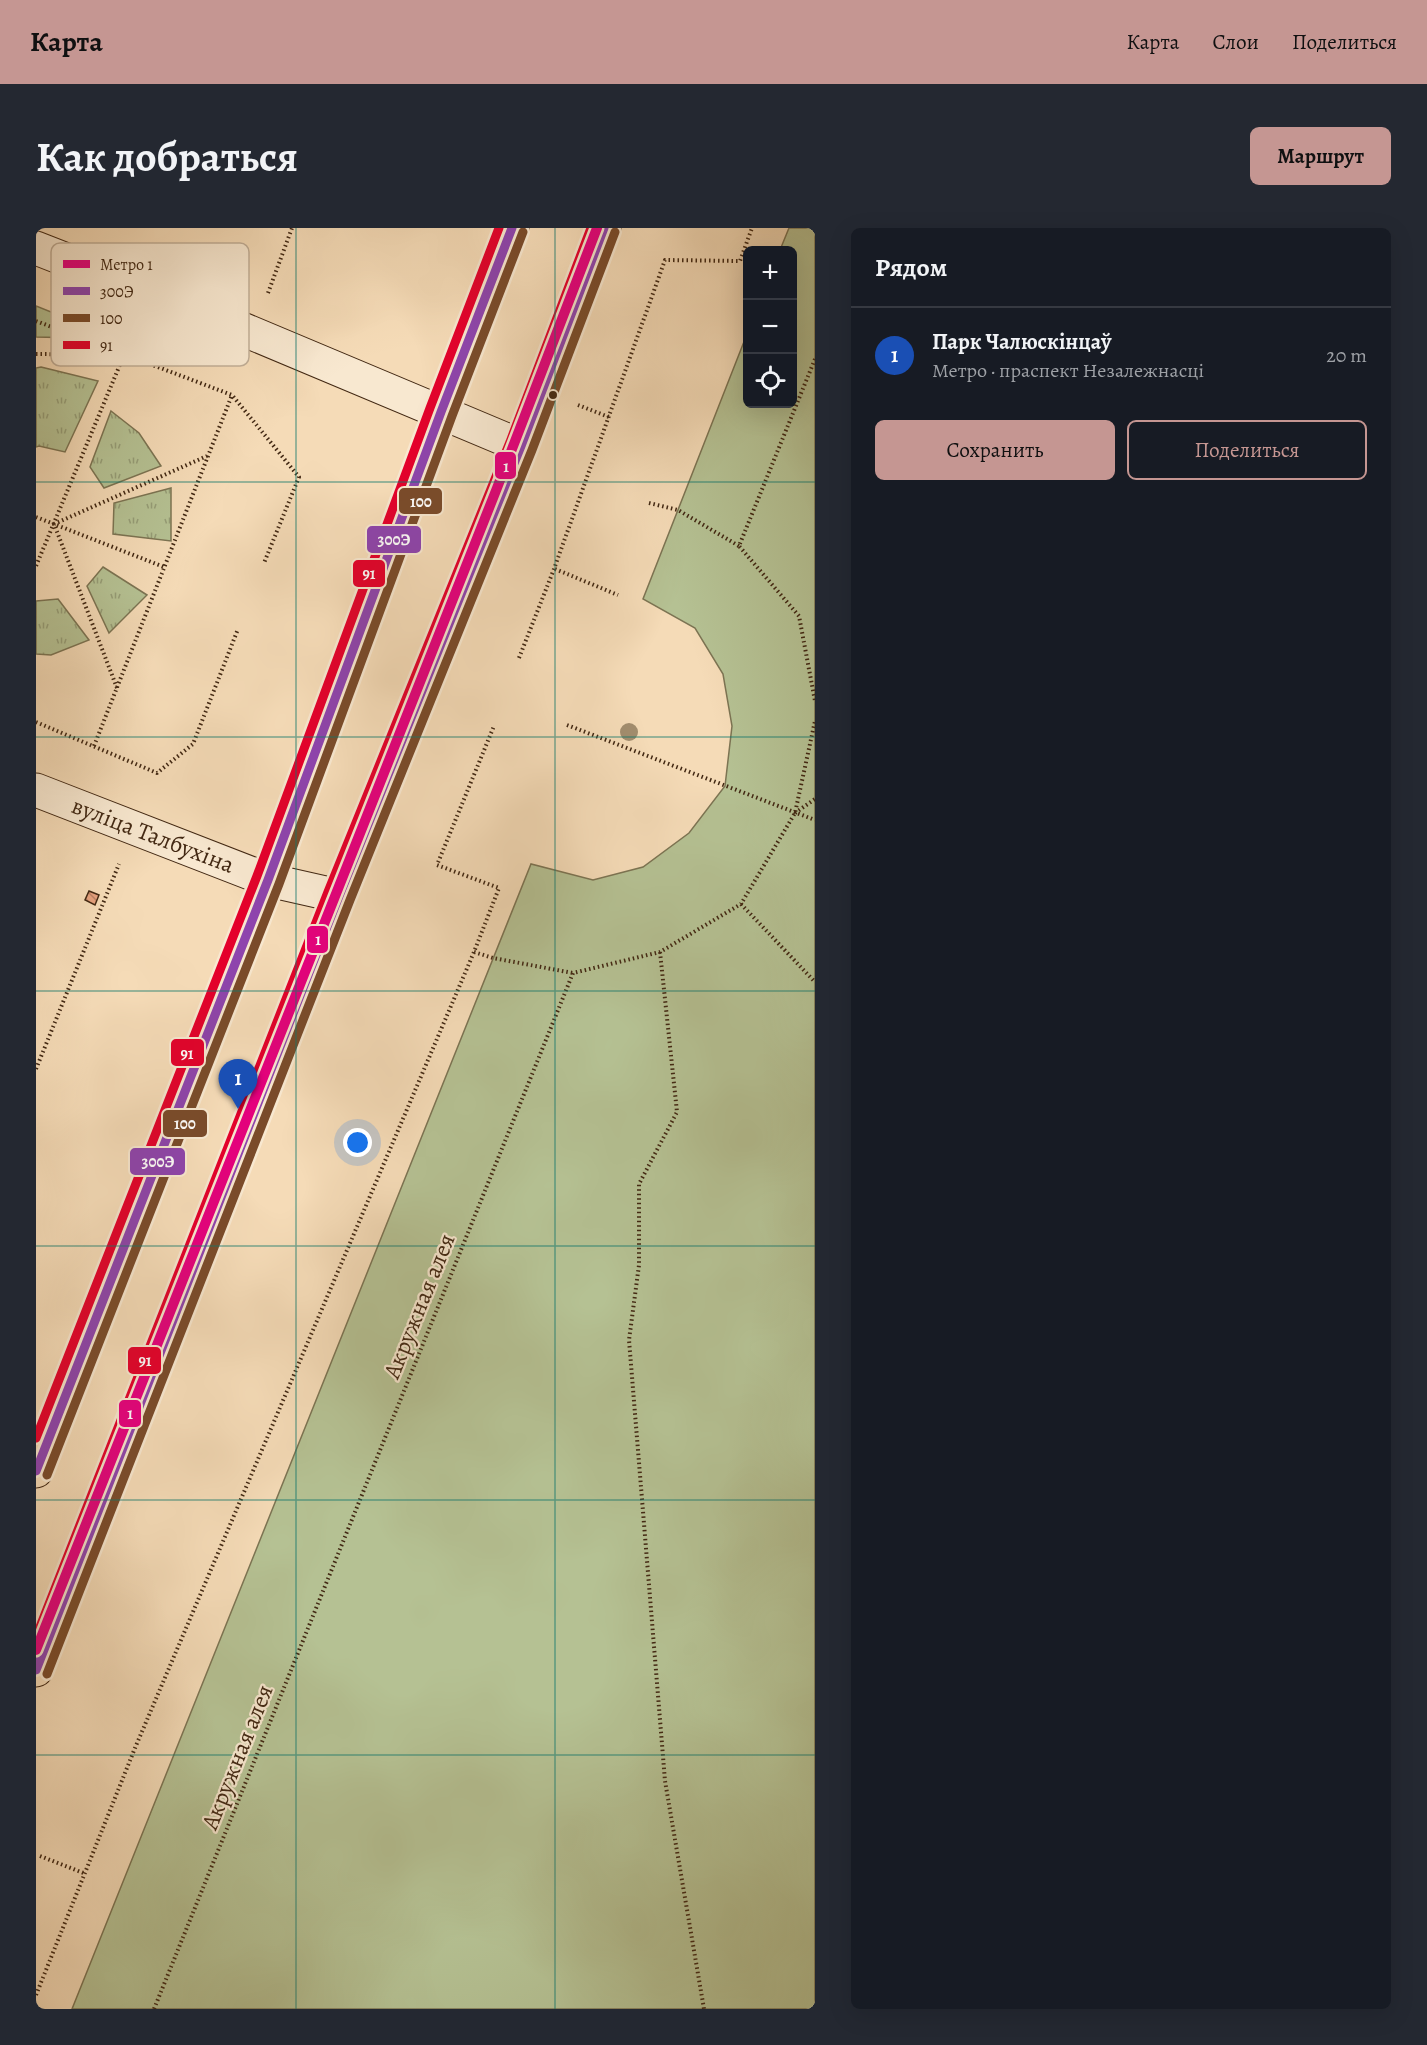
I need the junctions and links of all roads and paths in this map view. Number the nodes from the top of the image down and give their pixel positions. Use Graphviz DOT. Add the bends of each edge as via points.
graph roads {
  1 [pos="292,228"];
  2 [pos="512,228"];
  3 [pos="604,228"];
  4 [pos="752,228"];
  5 [pos="36,248"];
  6 [pos="51,254"];
  7 [pos="268,293"];
  8 [pos="36,321"];
  9 [pos="51,327"];
  10 [pos="249,332"];
  11 [pos="36,354"];
  12 [pos="51,354"];
  13 [pos="815,359"];
  14 [pos="119,366"];
  15 [pos="154,366"];
  16 [pos="232,395"];
  17 [pos="589,409"];
  18 [pos="441,412"];
  19 [pos="609,417"];
  20 [pos="521,446"];
  21 [pos="207,456"];
  22 [pos="650,503"];
  23 [pos="36,517"];
  24 [pos="54,524"];
  25 [pos="739,546"];
  26 [pos="264,563"];
  27 [pos="36,566"];
  28 [pos="164,567"];
  29 [pos="554,569"];
  30 [pos="618,595"];
  31 [pos="238,629"];
  32 [pos="519,658"];
  33 [pos="117,688"];
  34 [pos="815,701"];
  35 [pos="815,721"];
  36 [pos="36,722"];
  37 [pos="567,725"];
  38 [pos="494,726"];
  39 [pos="94,746"];
  40 [pos="36,790"];
  41 [pos="815,799"];
  42 [pos="795,813"];
  43 [pos="815,820"];
  44 [pos="122,857"];
  45 [pos="268,880"];
  46 [pos="339,896"];
  47 [pos="741,904"];
  48 [pos="474,952"];
  49 [pos="660,952"];
  50 [pos="573,973"];
  51 [pos="815,982"];
  52 [pos="36,1069"];
  53 [pos="36,1471"];
  54 [pos="36,1670"];
  55 [pos="40,1856"];
  56 [pos="86,1874"];
  57 [pos="36,1995"];
  58 [pos="154,2009"];
  59 [pos="704,2009"];
  1 -- 7 [label="path"];
  2 -- 18 [label="main road"];
  3 -- 20 [label="main road"];
  4 -- 19 [label="path" via="740,261 665,260"];
  5 -- 6 [label="main road"];
  8 -- 9 [label="path"];
  10 -- 18 [label="main road"];
  11 -- 12 [label="path"];
  13 -- 25 [label="path"];
  14 -- 24 [label="path"];
  15 -- 16 [label="path"];
  16 -- 21 [label="path"];
  16 -- 26 [label="path" via="299,477"];
  17 -- 19 [label="path"];
  18 -- 20 [label="main road"];
  18 -- 45 [label="main road"];
  19 -- 29 [label="path"];
  20 -- 46 [label="main road"];
  21 -- 24 [label="path"];
  21 -- 28 [label="path"];
  22 -- 25 [label="path" via="678,510"];
  23 -- 24 [label="path"];
  24 -- 27 [label="path"];
  24 -- 28 [label="path"];
  24 -- 33 [label="path"];
  25 -- 34 [label="path" via="799,616"];
  28 -- 33 [label="path"];
  29 -- 30 [label="path"];
  29 -- 32 [label="path"];
  31 -- 39 [label="path" via="193,744 157,773"];
  33 -- 39 [label="path"];
  35 -- 42 [label="path"];
  36 -- 39 [label="path"];
  37 -- 42 [label="path"];
  38 -- 48 [label="path" via="437,865 499,888"];
  40 -- 45 [label="main road, вуліца Талбухіна"];
  41 -- 42 [label="path"];
  42 -- 43 [label="path"];
  42 -- 47 [label="path"];
  44 -- 52 [label="path"];
  45 -- 46 [label="main road, вуліца Талбухіна"];
  45 -- 53 [label="main road"];
  46 -- 54 [label="main road"];
  47 -- 49 [label="path"];
  47 -- 51 [label="path"];
  48 -- 50 [label="path"];
  48 -- 56 [label="path" via="135,1748"];
  49 -- 50 [label="path"];
  49 -- 59 [label="path" via="677,1112 639,1184 639,1265 629,1340 665,1781"];
  50 -- 58 [label="path, Акружная алея"];
  55 -- 56 [label="path"];
  56 -- 57 [label="path"];
}
